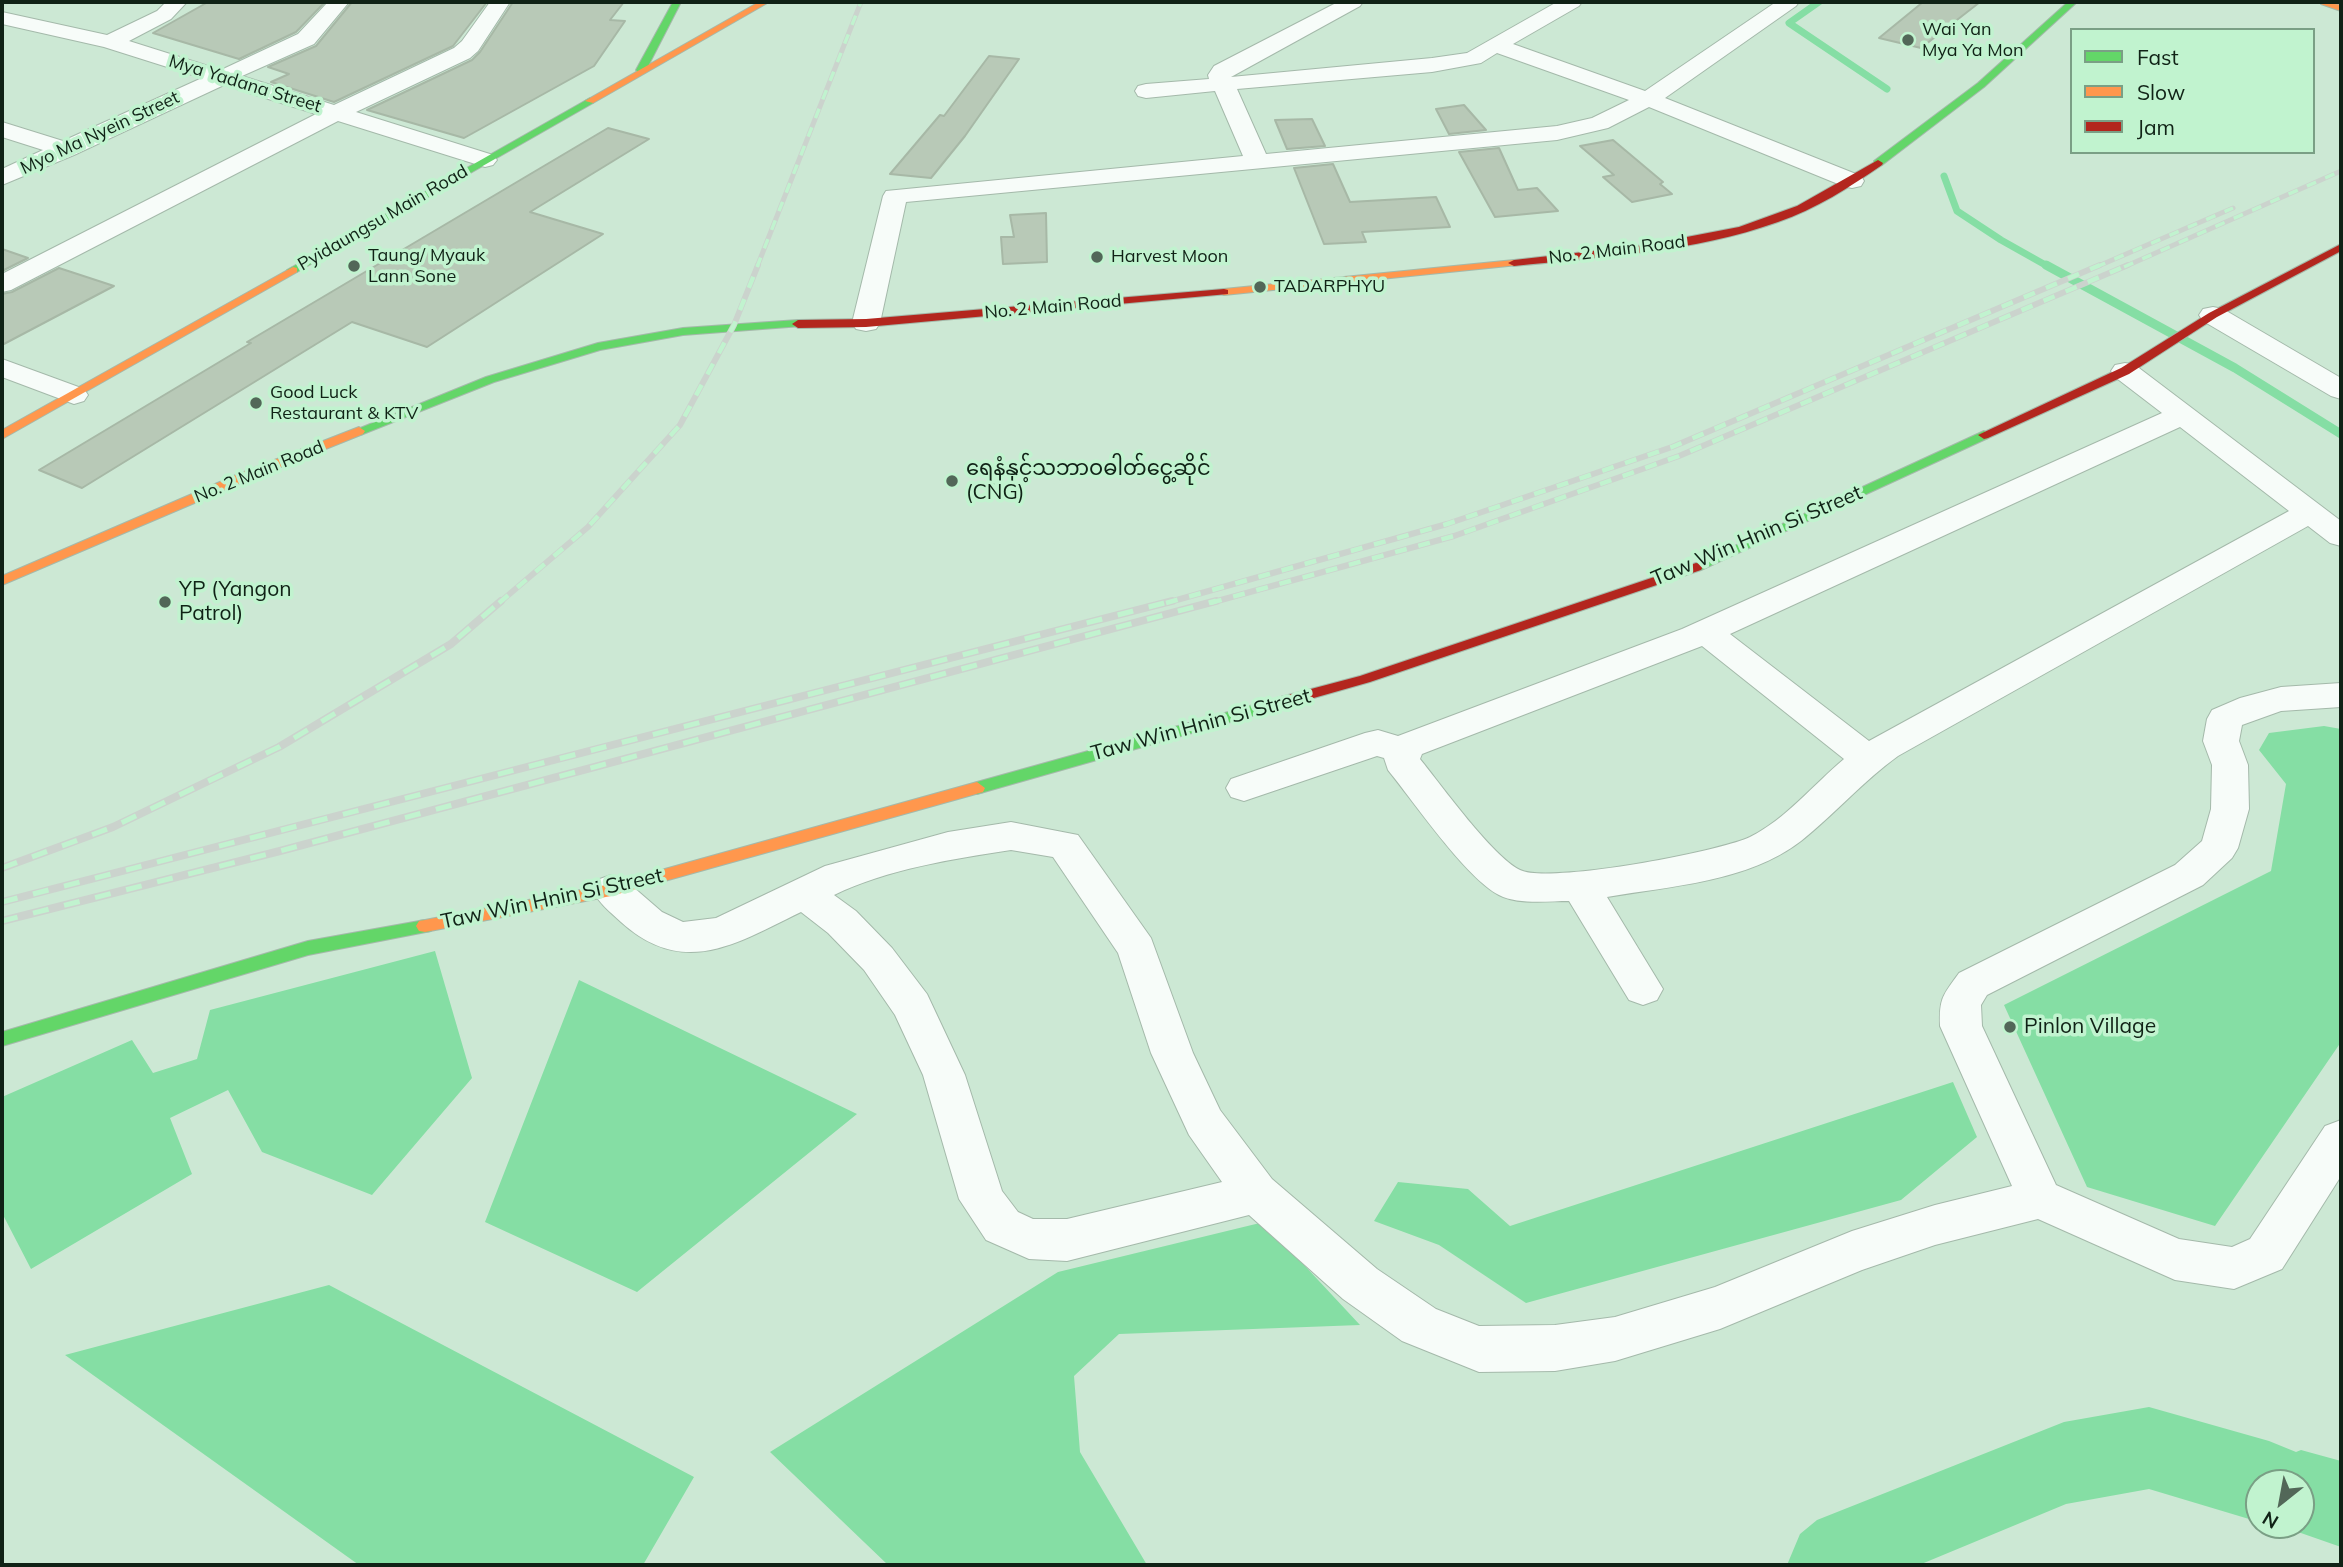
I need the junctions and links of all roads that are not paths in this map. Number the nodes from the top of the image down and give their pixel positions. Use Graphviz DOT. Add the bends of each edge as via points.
graph roads {
  1 [pos="177,2"];
  2 [pos="339,2"];
  3 [pos="500,2"];
  4 [pos="677,2"];
  5 [pos="765,2"];
  6 [pos="1353,2"];
  7 [pos="1572,2"];
  8 [pos="1789,2"];
  9 [pos="2073,2"];
  10 [pos="2324,2"];
  11 [pos="2341,8"];
  12 [pos="2,18"];
  13 [pos="110,42"];
  14 [pos="1497,46"];
  15 [pos="641,70"];
  16 [pos="223,77"];
  17 [pos="1223,84"];
  18 [pos="1146,92"];
  19 [pos="1648,99"];
  20 [pos="336,113"];
  21 [pos="2,129"];
  22 [pos="66,149"];
  23 [pos="485,160"];
  24 [pos="1258,162"];
  25 [pos="2,178"];
  26 [pos="1852,181"];
  27 [pos="2341,247"];
  28 [pos="2,284"];
  29 [pos="2213,315"];
  30 [pos="866,323"];
  31 [pos="2,367"];
  32 [pos="2125,371"];
  33 [pos="2341,390"];
  34 [pos="74,395"];
  35 [pos="2182,415"];
  36 [pos="2,435"];
  37 [pos="2309,513"];
  38 [pos="2341,536"];
  39 [pos="2,582"];
  40 [pos="1706,632"];
  41 [pos="2341,695"];
  42 [pos="1403,752"];
  43 [pos="1869,760"];
  44 [pos="1244,788"];
  45 [pos="1580,887"];
  46 [pos="611,890"];
  47 [pos="802,892"];
  48 [pos="1643,989"];
  49 [pos="2,1039"];
  50 [pos="2341,1139"];
  51 [pos="1256,1193"];
  52 [pos="2040,1199"];
  1 -- 13 [label="street" via="163,15"];
  2 -- 16 [label="street, Myo Ma Nyein Street" via="306,39"];
  3 -- 20 [label="street" via="462,52"];
  4 -- 15 [label="main road"];
  5 -- 15 [label="main road, Pyidaungsu Main Road"];
  6 -- 17 [label="street" via="1222,71"];
  7 -- 14 [label="street"];
  8 -- 19 [label="street"];
  9 -- 26 [label="main road, No. 2 Main Road" via="1981,85"];
  10 -- 11 [label="main road"];
  12 -- 13 [label="street, Mya Yadana Street"];
  13 -- 16 [label="street, Mya Yadana Street"];
  14 -- 17 [label="street" via="1473,58 1432,65"];
  14 -- 19 [label="street"];
  15 -- 23 [label="main road, Pyidaungsu Main Road"];
  16 -- 20 [label="street, Mya Yadana Street"];
  16 -- 22 [label="street, Myo Ma Nyein Street"];
  17 -- 18 [label="street"];
  17 -- 24 [label="street"];
  19 -- 24 [label="street" via="1600,123 1557,133"];
  19 -- 26 [label="street"];
  20 -- 23 [label="street, Mya Yadana Street"];
  20 -- 28 [label="street"];
  21 -- 22 [label="street"];
  22 -- 25 [label="street, Myo Ma Nyein Street"];
  23 -- 34 [label="main road, Pyidaungsu Main Road"];
  24 -- 30 [label="street" via="895,196"];
  26 -- 30 [label="main road, No. 2 Main Road" via="1776,219 1711,237 1635,250 1276,288"];
  27 -- 29 [label="main road, Taw Win Hnin Si Street"];
  29 -- 32 [label="main road, Taw Win Hnin Si Street"];
  29 -- 33 [label="street"];
  30 -- 39 [label="main road, No. 2 Main Road" via="734,325 572,353 474,385 241,478"];
  31 -- 34 [label="street"];
  32 -- 35 [label="street"];
  32 -- 46 [label="main road, Taw Win Hnin Si Street" via="1675,574 1365,679"];
  34 -- 36 [label="main road, Pyidaungsu Main Road"];
  35 -- 37 [label="street"];
  35 -- 40 [label="street"];
  37 -- 38 [label="street"];
  37 -- 43 [label="street" via="1885,747"];
  40 -- 42 [label="street" via="1407,746"];
  40 -- 43 [label="street"];
  41 -- 52 [label="street" via="2285,697 2244,708 2225,719 2221,741 2230,765 2230,808 2219,848 2189,875 1973,984 1960,1003 1961,1026"];
  42 -- 44 [label="street" via="1378,742"];
  42 -- 45 [label="street" via="1401,761 1439,809 1481,859 1512,885"];
  43 -- 45 [label="street" via="1763,847 1717,864"];
  45 -- 48 [label="street"];
  46 -- 47 [label="street" via="648,923 679,937 723,932"];
  46 -- 49 [label="main road, Taw Win Hnin Si Street" via="308,948"];
  47 -- 51 [label="street" via="860,940 912,1006 944,1075 982,1199 1002,1226 1029,1239 1067,1240"];
  47 -- 51 [label="street" via="839,876 948,846 1012,836 1065,845 1137,949 1172,1053 1203,1122"];
  50 -- 52 [label="street" via="2266,1254 2234,1268 2175,1259"];
  51 -- 52 [label="street" via="1370,1291 1419,1325 1479,1349 1555,1348 1615,1339 1720,1307 1852,1252"];
}
